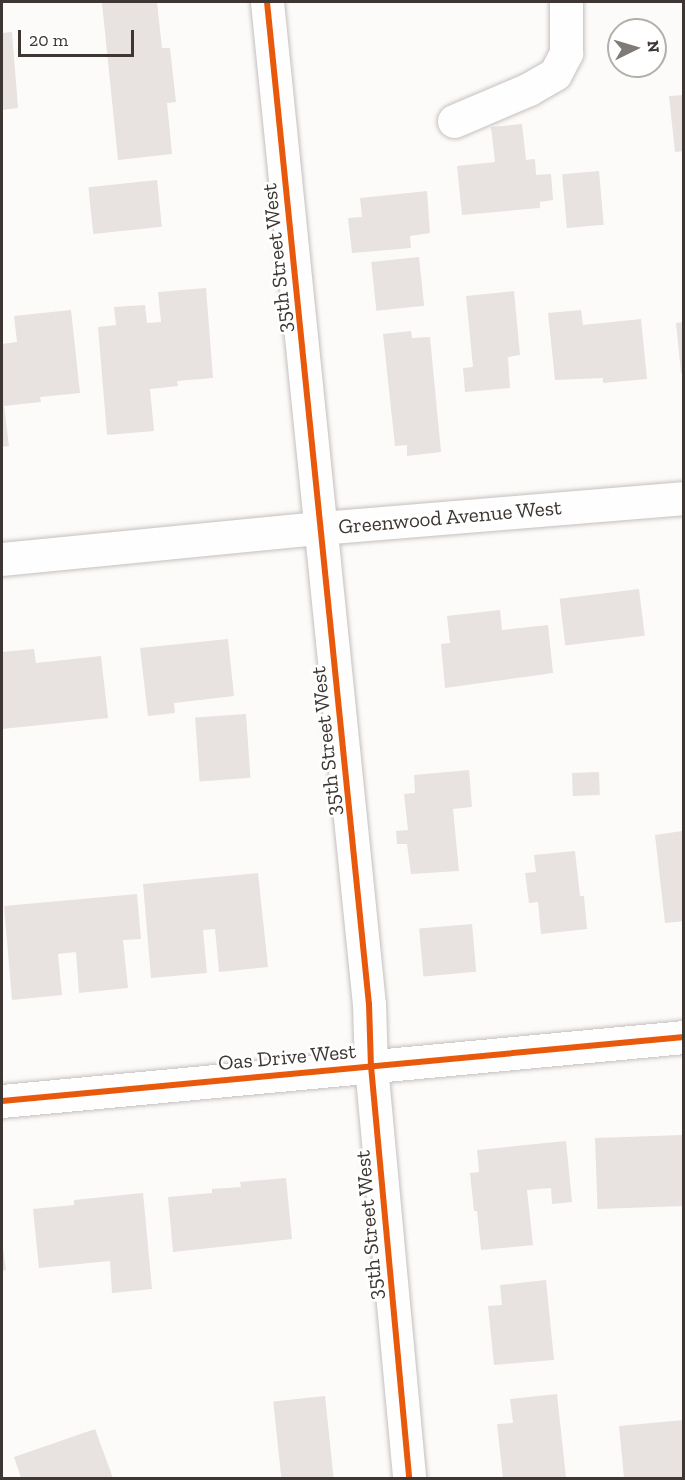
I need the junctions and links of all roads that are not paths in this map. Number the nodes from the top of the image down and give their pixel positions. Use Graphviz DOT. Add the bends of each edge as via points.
graph roads {
  1 [pos="267,2"];
  2 [pos="566,2"];
  3 [pos="454,121"];
  4 [pos="684,498"];
  5 [pos="320,528"];
  6 [pos="2,559"];
  7 [pos="684,1037"];
  8 [pos="371,1066"];
  9 [pos="2,1101"];
  10 [pos="409,1479"];
  1 -- 5 [label="street, 35th Street West"];
  2 -- 3 [label="street" via="566,53 555,74 529,90"];
  4 -- 5 [label="street, Greenwood Avenue West"];
  5 -- 6 [label="street, Greenwood Avenue West"];
  5 -- 8 [label="street, 35th Street West" via="369,1005"];
  7 -- 8 [label="street, Oas Drive West"];
  8 -- 9 [label="street, Oas Drive West"];
  8 -- 10 [label="street, 35th Street West"];
}
